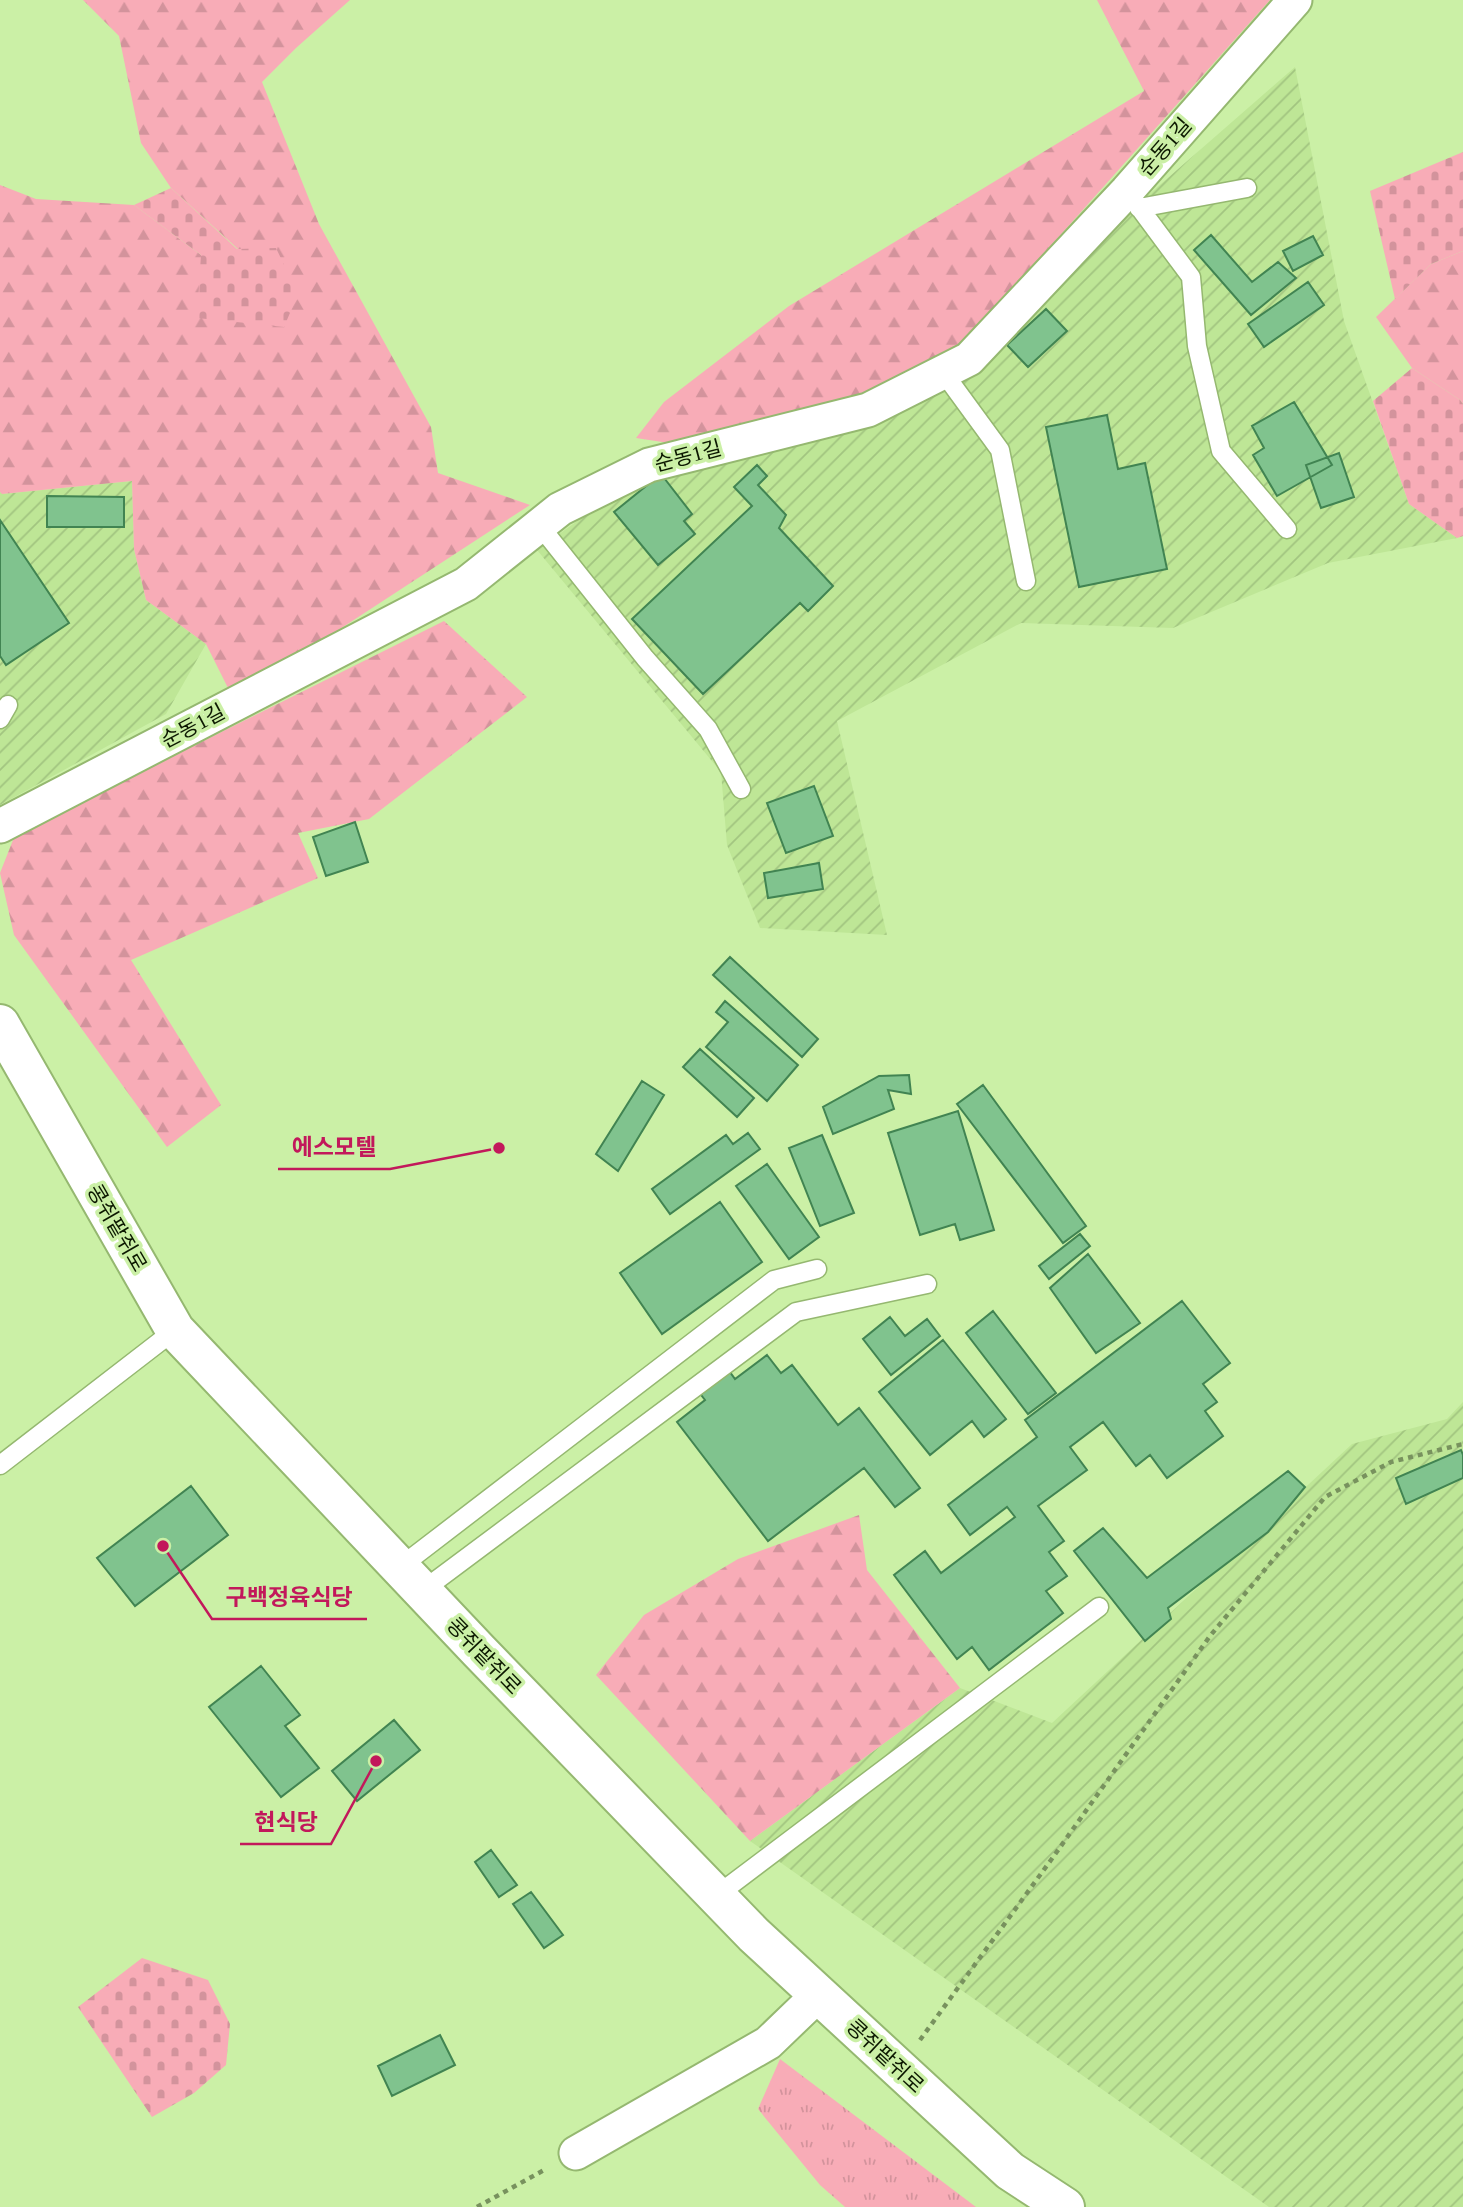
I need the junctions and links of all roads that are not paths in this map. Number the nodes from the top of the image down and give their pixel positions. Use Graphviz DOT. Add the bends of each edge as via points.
graph roads {
  1 [pos="1295,0"];
  2 [pos="1247,188"];
  3 [pos="1133,199"];
  4 [pos="943,372"];
  5 [pos="540,526"];
  6 [pos="1287,529"];
  7 [pos="1026,581"];
  8 [pos="741,789"];
  9 [pos="0,826"];
  10 [pos="0,1024"];
  11 [pos="817,1269"];
  12 [pos="928,1284"];
  13 [pos="175,1330"];
  14 [pos="0,1465"];
  15 [pos="411,1579"];
  16 [pos="1099,1607"];
  17 [pos="716,1896"];
  18 [pos="818,1995"];
  19 [pos="576,2153"];
  20 [pos="1065,2207"];
  1 -- 3 [label="street, 순동1길"];
  2 -- 3 [label="lane"];
  3 -- 4 [label="street, 순동1길" via="969,359"];
  3 -- 6 [label="lane" via="1192,276 1197,346 1221,451"];
  4 -- 5 [label="street, 순동1길" via="868,410 649,466 560,509"];
  4 -- 7 [label="lane" via="1000,450"];
  5 -- 8 [label="lane" via="708,729"];
  5 -- 9 [label="street, 순동1길" via="466,584"];
  10 -- 13 [label="main road, 콩쥐팥쥐로"];
  11 -- 15 [label="lane" via="774,1280"];
  12 -- 15 [label="lane" via="796,1312"];
  13 -- 14 [label="lane"];
  13 -- 15 [label="main road, 콩쥐팥쥐로"];
  15 -- 17 [label="main road, 콩쥐팥쥐로"];
  16 -- 17 [label="lane"];
  17 -- 18 [label="main road, 콩쥐팥쥐로"];
  18 -- 19 [label="street" via="768,2043"];
  18 -- 20 [label="main road, 콩쥐팥쥐로" via="1010,2171"];
}
